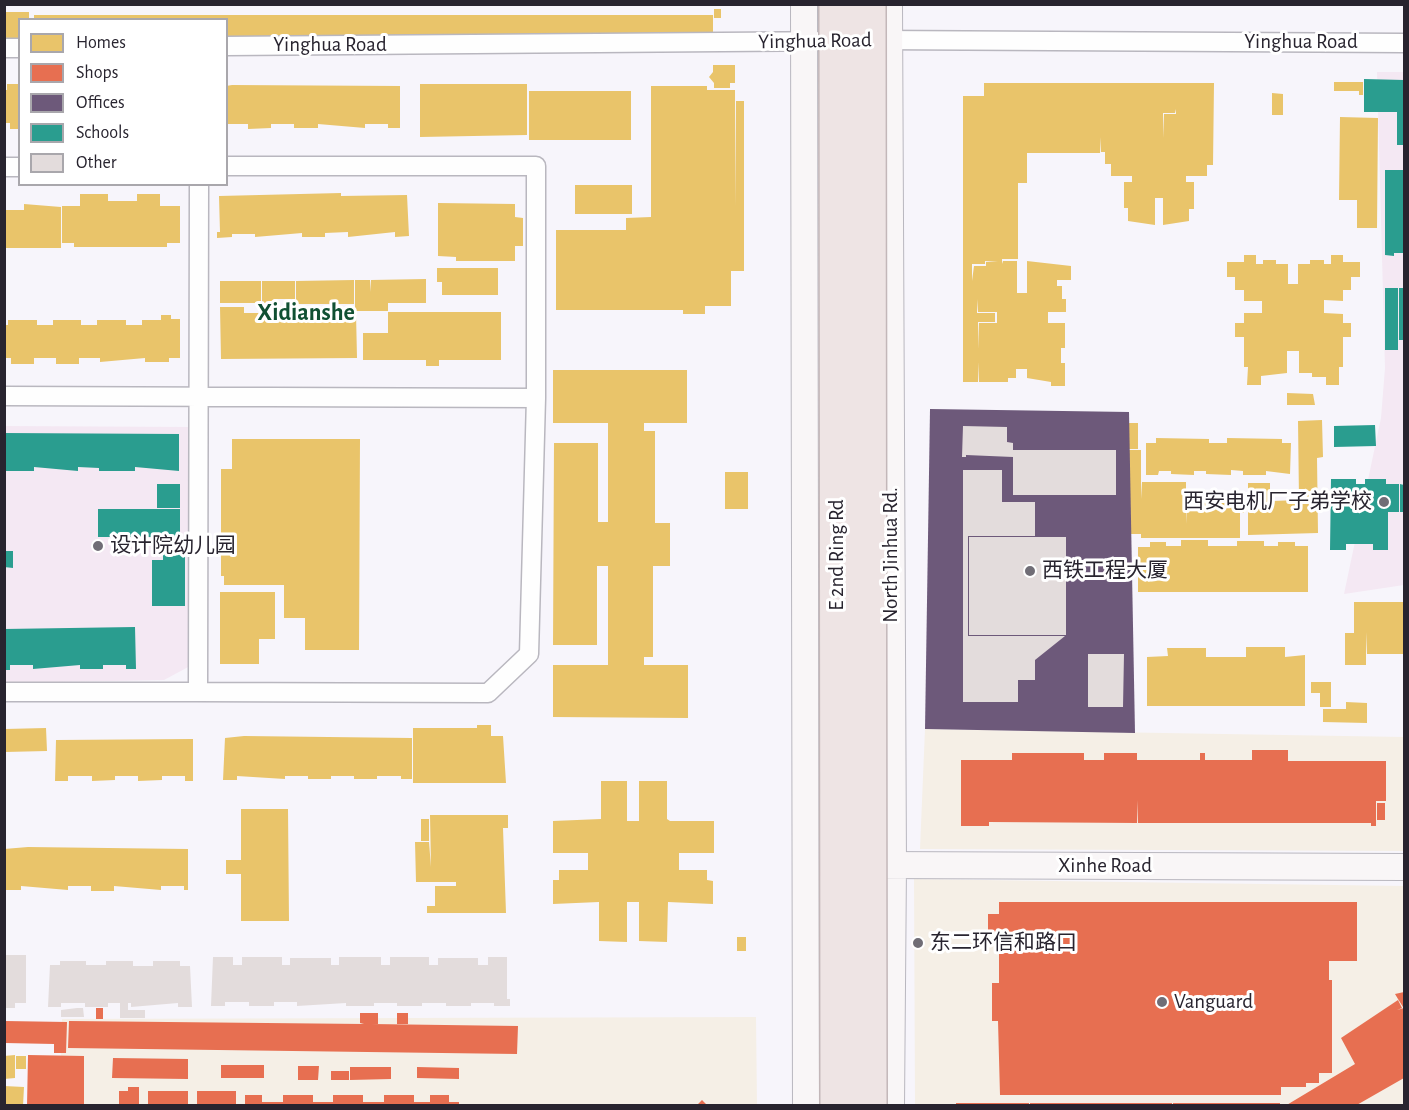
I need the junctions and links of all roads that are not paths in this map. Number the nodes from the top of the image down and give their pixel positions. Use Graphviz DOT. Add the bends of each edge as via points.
graph roads {
  1 [pos="804,4"];
  2 [pos="836,4"];
  3 [pos="869,4"];
  4 [pos="889,4"];
  5 [pos="889,40"];
  6 [pos="804,41"];
  7 [pos="1404,43"];
  8 [pos="228,46"];
  9 [pos="228,166"];
  10 [pos="199,186"];
  11 [pos="4,396"];
  12 [pos="198,397"];
  13 [pos="536,398"];
  14 [pos="4,692"];
  15 [pos="198,692"];
  16 [pos="806,865"];
  17 [pos="893,865"];
  18 [pos="1404,867"];
  19 [pos="806,1106"];
  20 [pos="837,1106"];
  21 [pos="870,1106"];
  22 [pos="891,1106"];
  1 -- 6 [label="main road"];
  2 -- 20 [label="highway, E 2nd Ring Rd, bridge"];
  3 -- 21 [label="highway, E 2nd Ring Rd, bridge"];
  4 -- 5 [label="main road, North Jinhua Rd."];
  5 -- 6 [label="street, Yinghua Road"];
  5 -- 7 [label="street, Yinghua Road"];
  5 -- 17 [label="main road, North Jinhua Rd."];
  6 -- 8 [label="street, Yinghua Road"];
  6 -- 16 [label="main road"];
  9 -- 13 [label="street" via="536,166"];
  10 -- 12 [label="street"];
  11 -- 12 [label="street"];
  12 -- 13 [label="street"];
  12 -- 15 [label="street"];
  13 -- 15 [label="street" via="528,654 488,693"];
  14 -- 15 [label="street"];
  16 -- 17 [label="main road, Xinhe Road"];
  16 -- 19 [label="main road"];
  17 -- 18 [label="main road, Xinhe Road"];
  17 -- 22 [label="main road, North Jinhua Rd."];
}
